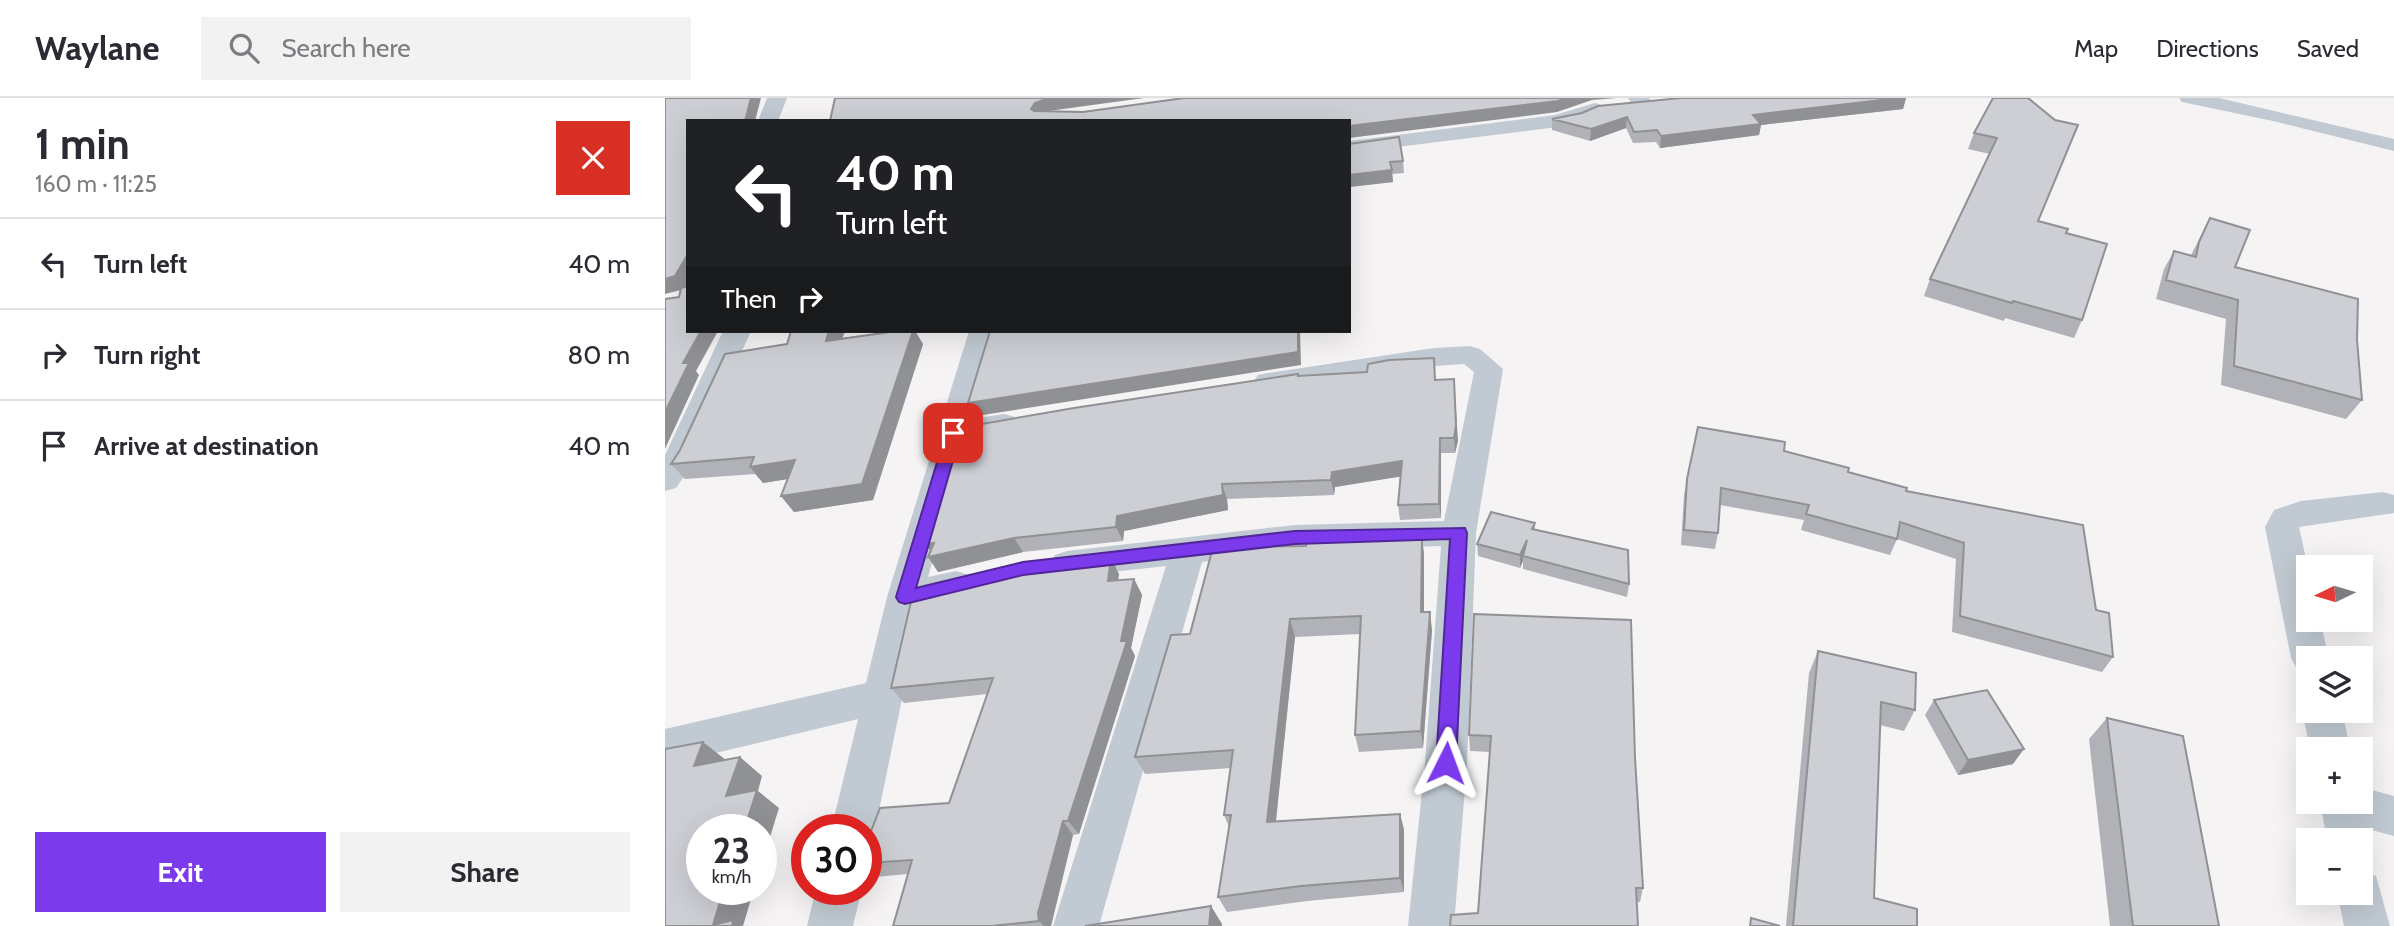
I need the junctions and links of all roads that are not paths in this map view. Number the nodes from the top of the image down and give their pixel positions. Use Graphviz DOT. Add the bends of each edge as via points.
graph roads {
  1 [pos="777,98"];
  2 [pos="2189,98"];
  3 [pos="1641,101"];
  4 [pos="1669,102"];
  5 [pos="769,119"];
  6 [pos="2394,145"];
  7 [pos="1351,147"];
  8 [pos="736,333"];
  9 [pos="982,333"];
  10 [pos="1244,386"];
  11 [pos="1030,419"];
  12 [pos="953,433"];
  13 [pos="665,480"];
  14 [pos="2383,504"];
  15 [pos="1459,533"];
  16 [pos="1188,550"];
  17 [pos="1035,568"];
  18 [pos="984,578"];
  19 [pos="905,597"];
  20 [pos="2307,646"];
  21 [pos="885,696"];
  22 [pos="665,747"];
  23 [pos="2373,810"];
  24 [pos="857,814"];
  25 [pos="2394,816"];
  26 [pos="835,905"];
  27 [pos="2363,905"];
  28 [pos="830,926"];
  29 [pos="1076,926"];
  30 [pos="1431,926"];
  31 [pos="2367,926"];
  1 -- 5 [label="street"];
  2 -- 6 [label="street"];
  3 -- 4 [label="street"];
  3 -- 7 [label="street" via="1558,121"];
  8 -- 13 [label="street"];
  9 -- 12 [label="street"];
  10 -- 15 [label="street" via="1470,355 1489,369"];
  11 -- 12 [label="street"];
  12 -- 19 [label="street"];
  14 -- 20 [label="street" via="2301,513 2286,519 2282,527"];
  15 -- 16 [label="street" via="1295,538"];
  15 -- 30 [label="street"];
  16 -- 17 [label="street"];
  16 -- 29 [label="street"];
  18 -- 19 [label="street"];
  19 -- 21 [label="street"];
  21 -- 22 [label="street"];
  21 -- 24 [label="street"];
  23 -- 25 [label="street"];
  26 -- 28 [label="street"];
  27 -- 31 [label="street"];
}
